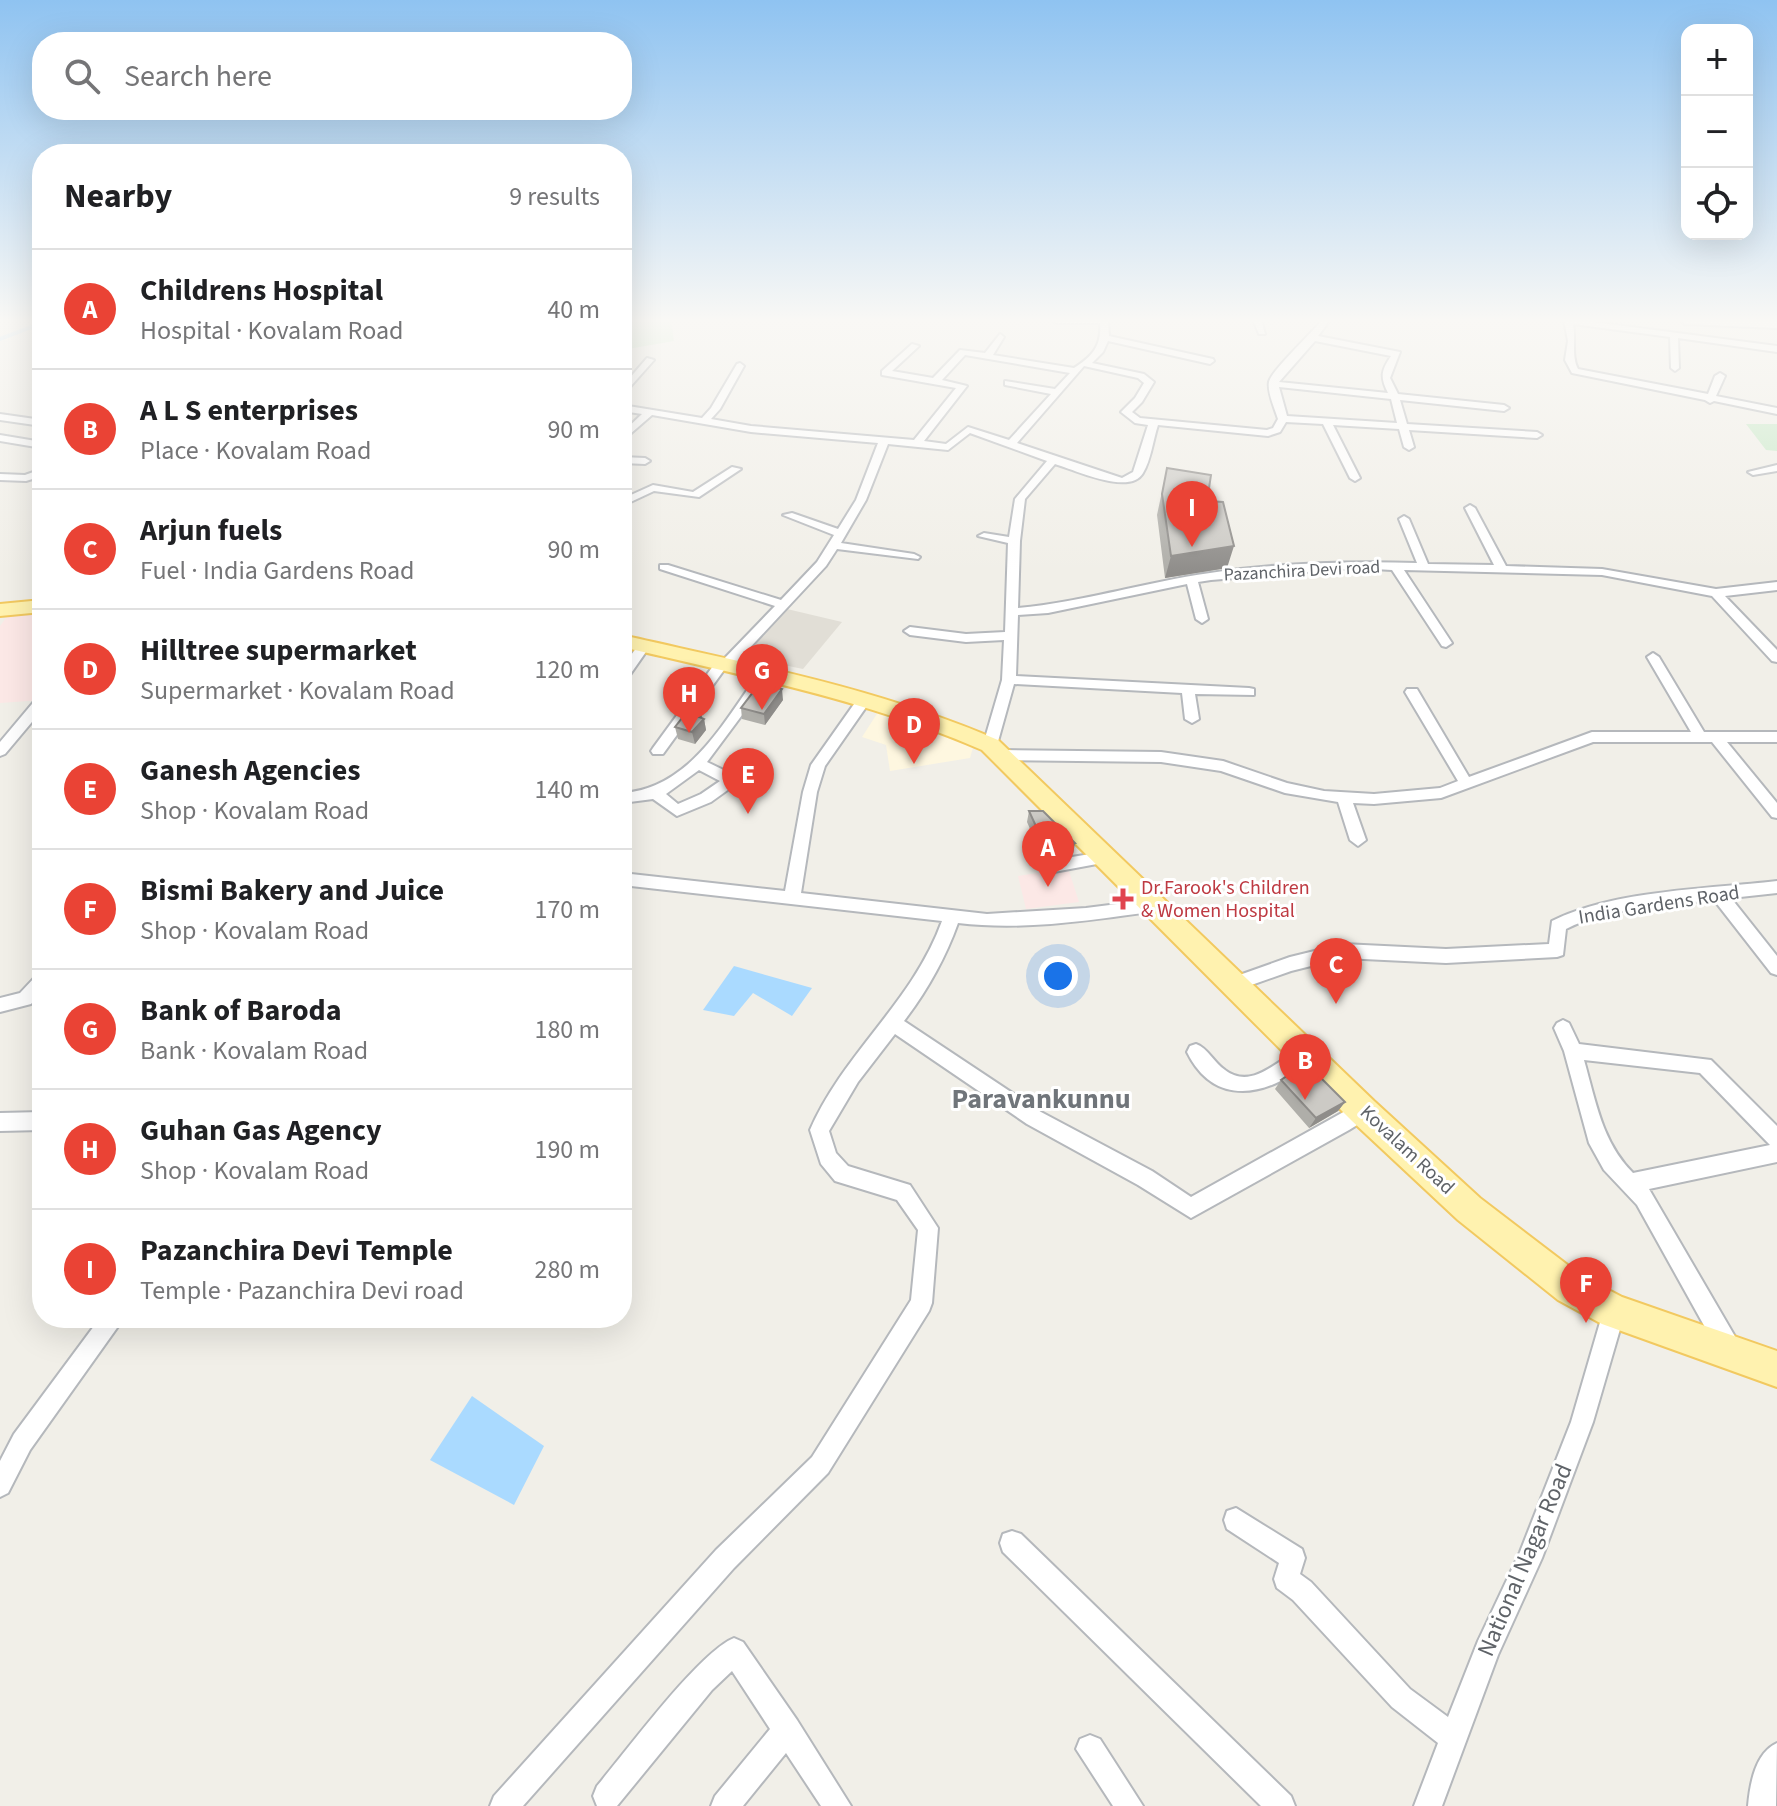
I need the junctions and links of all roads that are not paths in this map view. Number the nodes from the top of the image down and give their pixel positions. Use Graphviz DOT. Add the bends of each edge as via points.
graph roads {
  1 [pos="718,404"];
  2 [pos="948,404"];
  3 [pos="1045,404"];
  4 [pos="1134,404"];
  5 [pos="1279,404"];
  6 [pos="1397,404"];
  7 [pos="1463,404"];
  8 [pos="1736,404"];
  9 [pos="1504,408"];
  10 [pos="632,409"];
  11 [pos="1777,411"];
  12 [pos="650,412"];
  13 [pos="0,417"];
  14 [pos="1283,419"];
  15 [pos="1326,421"];
  16 [pos="32,422"];
  17 [pos="703,422"];
  18 [pos="1154,422"];
  19 [pos="1403,427"];
  20 [pos="632,429"];
  21 [pos="1537,435"];
  22 [pos="0,438"];
  23 [pos="884,441"];
  24 [pos="32,443"];
  25 [pos="917,443"];
  26 [pos="1010,445"];
  27 [pos="1409,447"];
  28 [pos="632,460"];
  29 [pos="1053,460"];
  30 [pos="645,461"];
  31 [pos="1777,468"];
  32 [pos="736,469"];
  33 [pos="1753,472"];
  34 [pos="32,476"];
  35 [pos="0,477"];
  36 [pos="1355,478"];
  37 [pos="1125,480"];
  38 [pos="1135,493"];
  39 [pos="632,498"];
  40 [pos="1470,508"];
  41 [pos="788,515"];
  42 [pos="1404,519"];
  43 [pos="984,536"];
  44 [pos="835,539"];
  45 [pos="1014,541"];
  46 [pos="914,557"];
  47 [pos="1396,566"];
  48 [pos="664,567"];
  49 [pos="1424,567"];
  50 [pos="1502,569"];
  51 [pos="1192,581"];
  52 [pos="1777,586"];
  53 [pos="1716,593"];
  54 [pos="783,605"];
  55 [pos="32,607"];
  56 [pos="0,610"];
  57 [pos="1012,612"];
  58 [pos="1202,619"];
  59 [pos="910,631"];
  60 [pos="1011,636"];
  61 [pos="1446,643"];
  62 [pos="633,644"];
  63 [pos="1653,657"];
  64 [pos="1777,658"];
  65 [pos="723,666"];
  66 [pos="764,676"];
  67 [pos="1009,680"];
  68 [pos="1188,689"];
  69 [pos="1249,692"];
  70 [pos="1412,692"];
  71 [pos="864,700"];
  72 [pos="32,712"];
  73 [pos="1192,719"];
  74 [pos="1699,735"];
  75 [pos="1715,736"];
  76 [pos="1777,737"];
  77 [pos="1,748"];
  78 [pos="996,750"];
  79 [pos="658,751"];
  80 [pos="699,764"];
  81 [pos="1467,785"];
  82 [pos="656,794"];
  83 [pos="632,797"];
  84 [pos="1344,797"];
  85 [pos="1777,813"];
  86 [pos="1358,840"];
  87 [pos="1108,857"];
  88 [pos="1054,866"];
  89 [pos="632,880"];
  90 [pos="1776,889"];
  91 [pos="1719,895"];
  92 [pos="792,899"];
  93 [pos="1157,905"];
  94 [pos="952,917"];
  95 [pos="1777,968"];
  96 [pos="1237,983"];
  97 [pos="32,992"];
  98 [pos="0,1005"];
  99 [pos="891,1022"];
  100 [pos="1563,1028"];
  101 [pos="1573,1051"];
  102 [pos="1196,1052"];
  103 [pos="1307,1054"];
  104 [pos="1363,1111"];
  105 [pos="32,1121"];
  106 [pos="0,1122"];
  107 [pos="1777,1139"];
  108 [pos="1777,1153"];
  109 [pos="1631,1183"];
  110 [pos="1614,1312"];
  111 [pos="106,1328"];
  112 [pos="1730,1350"];
  113 [pos="1777,1369"];
  114 [pos="0,1485"];
  115 [pos="1236,1520"];
  116 [pos="1012,1543"];
  117 [pos="788,1729"];
  118 [pos="1453,1737"];
  119 [pos="1090,1749"];
  120 [pos="1777,1757"];
  121 [pos="607,1796"];
  122 [pos="504,1806"];
  123 [pos="725,1806"];
  124 [pos="837,1806"];
  125 [pos="1129,1806"];
  126 [pos="1281,1806"];
  127 [pos="1428,1806"];
  128 [pos="1762,1806"];
  1 -- 17 [label="street"];
  2 -- 25 [label="street"];
  3 -- 26 [label="street"];
  4 -- 18 [label="street" via="1126,412 1138,421"];
  5 -- 14 [label="street"];
  6 -- 19 [label="street"];
  7 -- 9 [label="street"];
  8 -- 11 [label="street"];
  10 -- 12 [label="street"];
  12 -- 17 [label="street"];
  12 -- 20 [label="street"];
  13 -- 16 [label="street"];
  14 -- 15 [label="street"];
  14 -- 18 [label="street" via="1268,433"];
  15 -- 19 [label="street"];
  15 -- 36 [label="street"];
  17 -- 23 [label="street"];
  18 -- 37 [label="street" via="1138,473"];
  19 -- 21 [label="street"];
  19 -- 27 [label="street"];
  22 -- 24 [label="street"];
  23 -- 25 [label="street"];
  23 -- 44 [label="street" via="861,500"];
  25 -- 26 [label="street" via="948,447 968,430"];
  26 -- 29 [label="street"];
  28 -- 30 [label="street"];
  29 -- 37 [label="street"];
  29 -- 45 [label="street" via="1020,499"];
  31 -- 33 [label="street"];
  32 -- 39 [label="street" via="695,495 653,488"];
  34 -- 35 [label="street"];
  37 -- 38 [label="street"];
  40 -- 50 [label="street"];
  41 -- 44 [label="street"];
  42 -- 49 [label="street"];
  43 -- 45 [label="street"];
  44 -- 46 [label="street"];
  44 -- 54 [label="street" via="822,564"];
  45 -- 57 [label="street"];
  47 -- 49 [label="street, Pazanchira Devi road"];
  47 -- 51 [label="street, Pazanchira Devi road" via="1259,571"];
  47 -- 61 [label="street"];
  48 -- 54 [label="street"];
  49 -- 50 [label="street, Pazanchira Devi road"];
  50 -- 53 [label="street, Pazanchira Devi road" via="1602,572"];
  51 -- 57 [label="street, Pazanchira Devi road"];
  51 -- 58 [label="street"];
  52 -- 53 [label="street, Pazanchira Devi road"];
  53 -- 64 [label="street"];
  54 -- 65 [label="street"];
  55 -- 56 [label="main road"];
  57 -- 60 [label="street"];
  59 -- 60 [label="street" via="966,638"];
  60 -- 67 [label="street"];
  62 -- 65 [label="main road, Kovalam Road"];
  63 -- 74 [label="street"];
  65 -- 66 [label="main road, Kovalam Road"];
  65 -- 79 [label="street"];
  66 -- 71 [label="main road, Kovalam Road"];
  66 -- 80 [label="street"];
  67 -- 68 [label="street"];
  67 -- 78 [label="street"];
  68 -- 69 [label="street"];
  68 -- 73 [label="street"];
  70 -- 81 [label="street"];
  71 -- 78 [label="main road, Kovalam Road" via="950,726"];
  71 -- 92 [label="street" via="818,765"];
  72 -- 77 [label="street"];
  74 -- 75 [label="street"];
  74 -- 81 [label="street" via="1592,737"];
  75 -- 76 [label="street"];
  75 -- 85 [label="street"];
  78 -- 84 [label="street" via="1161,757 1223,766 1285,788"];
  78 -- 87 [label="main road, Kovalam Road"];
  80 -- 82 [label="street"];
  80 -- 82 [label="street" via="731,780 677,811"];
  81 -- 84 [label="street" via="1441,793"];
  82 -- 83 [label="street"];
  84 -- 86 [label="street"];
  87 -- 88 [label="street"];
  87 -- 93 [label="main road, Kovalam Road"];
  89 -- 92 [label="street"];
  90 -- 91 [label="street, India Gardens Road"];
  91 -- 95 [label="street"];
  91 -- 96 [label="street, India Gardens Road" via="1565,920 1558,926 1557,950 1446,956 1343,951"];
  92 -- 94 [label="street"];
  93 -- 94 [label="street" via="987,920"];
  93 -- 96 [label="main road, Kovalam Road"];
  94 -- 99 [label="street" via="936,963"];
  96 -- 103 [label="main road, Kovalam Road"];
  97 -- 98 [label="street" via="25,999"];
  99 -- 104 [label="street" via="1034,1118 1191,1208 1308,1147"];
  99 -- 122 [label="street" via="832,1101 819,1130 828,1158 842,1174 903,1192 928,1228 921,1303 820,1465 725,1559"];
  100 -- 101 [label="street"];
  101 -- 107 [label="street" via="1705,1066"];
  101 -- 109 [label="street" via="1596,1137 1611,1164"];
  102 -- 103 [label="street" via="1216,1076 1254,1084 1278,1076"];
  103 -- 104 [label="main road, Kovalam Road"];
  104 -- 110 [label="main road, Kovalam Road" via="1469,1209 1570,1288"];
  105 -- 106 [label="street"];
  108 -- 109 [label="street"];
  109 -- 112 [label="street"];
  110 -- 112 [label="main road, Kovalam Road"];
  110 -- 118 [label="street, National Nagar Road" via="1582,1422 1541,1531"];
  111 -- 114 [label="street" via="22,1442"];
  112 -- 113 [label="main road, Kovalam Road"];
  115 -- 118 [label="street" via="1293,1558 1286,1579 1401,1698"];
  116 -- 126 [label="street"];
  117 -- 121 [label="street" via="734,1651"];
  117 -- 123 [label="street"];
  117 -- 124 [label="street"];
  118 -- 127 [label="street, National Nagar Road"];
  119 -- 125 [label="street"];
  120 -- 128 [label="street" via="1764,1782"];
}
